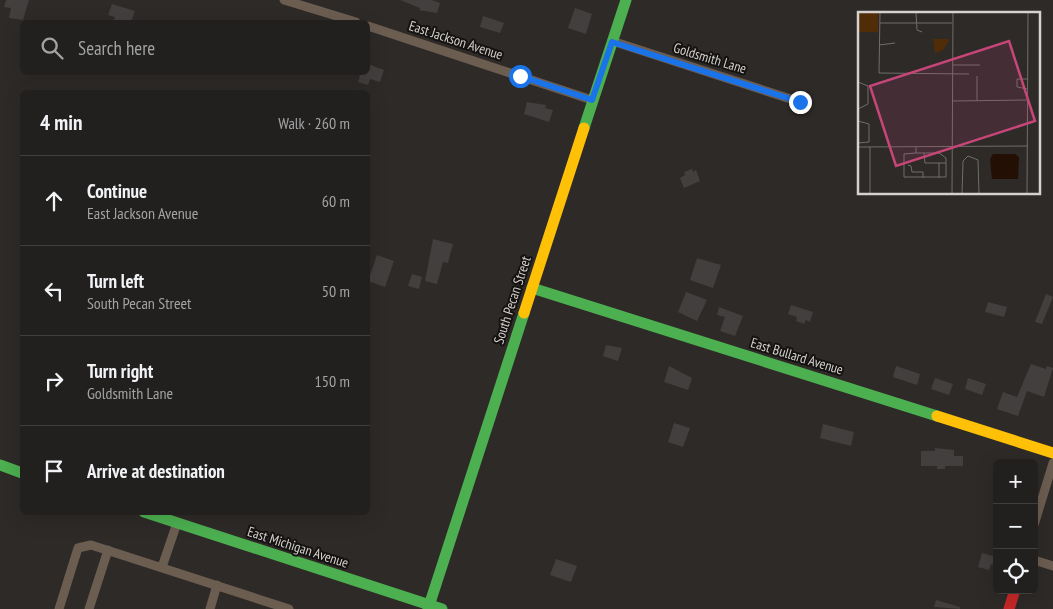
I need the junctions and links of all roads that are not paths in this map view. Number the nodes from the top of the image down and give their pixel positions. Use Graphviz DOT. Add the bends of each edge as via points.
graph roads {
  1 [pos="284,0"];
  2 [pos="626,0"];
  3 [pos="349,20"];
  4 [pos="370,27"];
  5 [pos="612,42"];
  6 [pos="592,100"];
  7 [pos="800,102"];
  8 [pos="532,288"];
  9 [pos="1053,453"];
  10 [pos="1053,463"];
  11 [pos="0,466"];
  12 [pos="20,472"];
  13 [pos="1038,512"];
  14 [pos="153,515"];
  15 [pos="177,523"];
  16 [pos="108,550"];
  17 [pos="1038,561"];
  18 [pos="1053,566"];
  19 [pos="162,567"];
  20 [pos="217,585"];
  21 [pos="1014,594"];
  22 [pos="428,607"];
  23 [pos="59,609"];
  24 [pos="89,609"];
  25 [pos="210,609"];
  26 [pos="289,609"];
  27 [pos="442,609"];
  28 [pos="1009,609"];
  1 -- 3 [label="street"];
  2 -- 5 [label="street, South Pecan Street"];
  4 -- 6 [label="street, East Jackson Avenue"];
  5 -- 6 [label="street, South Pecan Street"];
  5 -- 7 [label="street, Goldsmith Lane"];
  6 -- 8 [label="street, South Pecan Street"];
  8 -- 9 [label="street, East Bullard Avenue"];
  8 -- 22 [label="street, South Pecan Street"];
  10 -- 13 [label="street"];
  11 -- 12 [label="street"];
  14 -- 15 [label="street, East Michigan Avenue"];
  15 -- 19 [label="street"];
  15 -- 22 [label="street, East Michigan Avenue"];
  16 -- 19 [label="street"];
  16 -- 23 [label="street" via="91,545 78,548"];
  16 -- 24 [label="street"];
  17 -- 18 [label="street"];
  19 -- 20 [label="street"];
  20 -- 25 [label="street"];
  20 -- 26 [label="street"];
  21 -- 28 [label="street"];
  22 -- 27 [label="street, East Michigan Avenue"];
}
